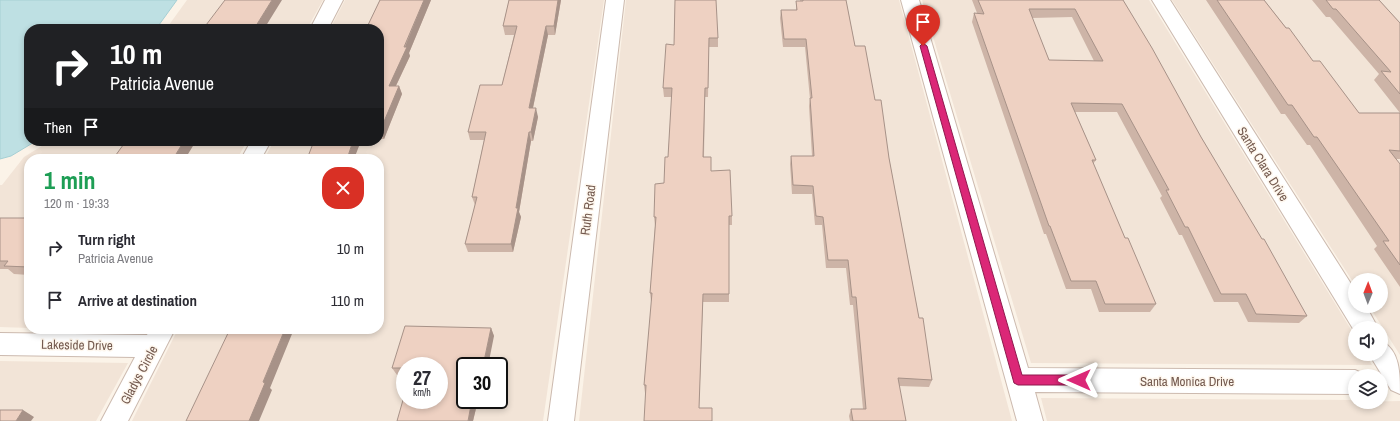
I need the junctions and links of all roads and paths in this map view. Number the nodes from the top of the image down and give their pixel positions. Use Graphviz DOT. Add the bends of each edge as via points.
graph roads {
  1 [pos="334,0"];
  2 [pos="615,0"];
  3 [pos="910,0"];
  4 [pos="1161,0"];
  5 [pos="322,24"];
  6 [pos="1362,321"];
  7 [pos="158,338"];
  8 [pos="0,344"];
  9 [pos="1387,361"];
  10 [pos="1018,380"];
  11 [pos="1348,382"];
  12 [pos="1400,382"];
  13 [pos="1388,383"];
  14 [pos="114,421"];
  15 [pos="561,421"];
  16 [pos="1030,421"];
  1 -- 5 [label="street"];
  2 -- 15 [label="street, Ruth Road"];
  3 -- 10 [label="street"];
  4 -- 6 [label="street, Santa Clara Drive"];
  7 -- 8 [label="street, Lakeside Drive"];
  7 -- 14 [label="street, Gladys Circle"];
  9 -- 12 [label="street"];
  10 -- 11 [label="street, Santa Monica Drive"];
  10 -- 16 [label="street"];
  12 -- 13 [label="street"];
}
